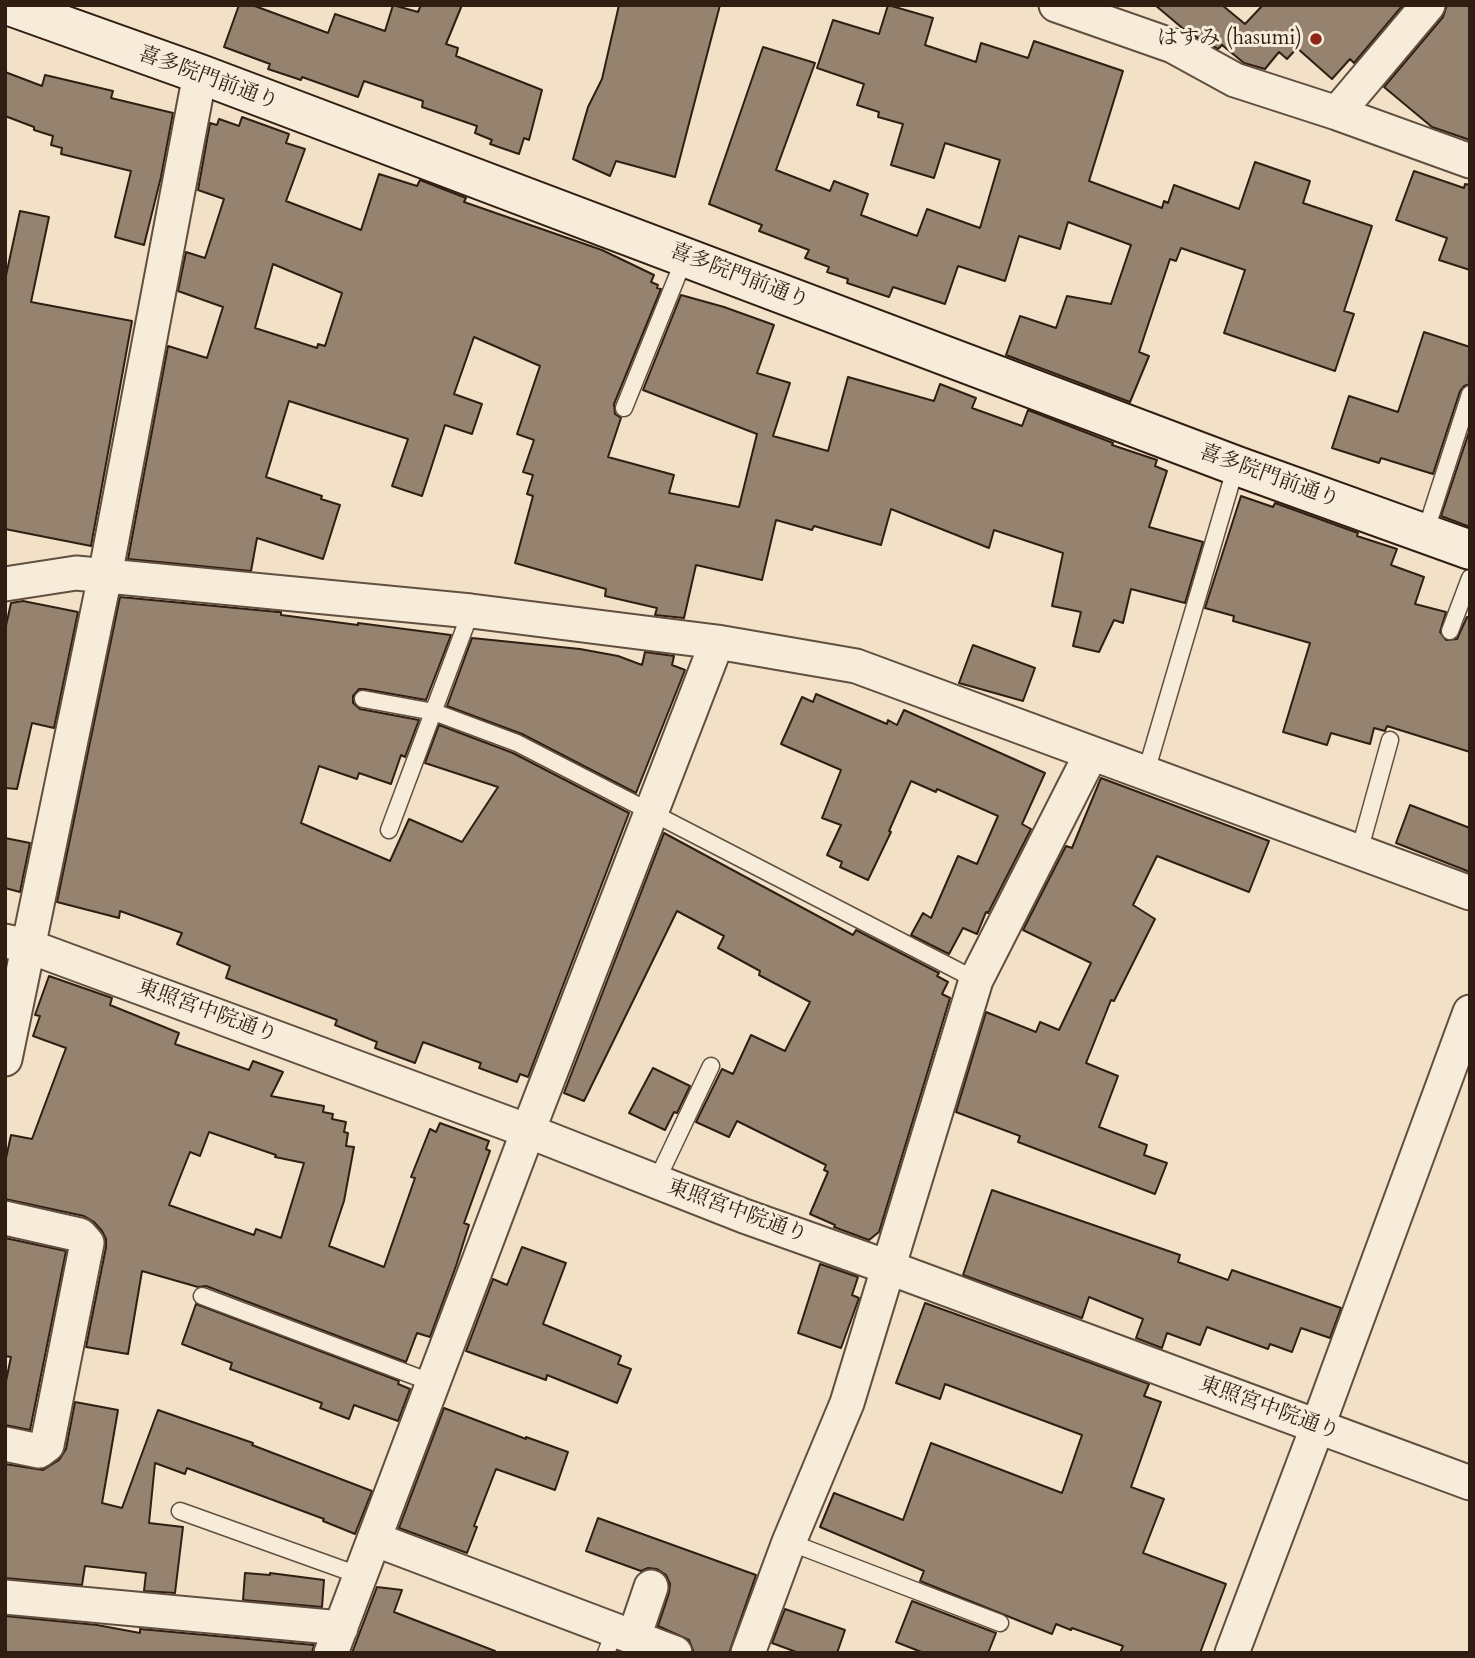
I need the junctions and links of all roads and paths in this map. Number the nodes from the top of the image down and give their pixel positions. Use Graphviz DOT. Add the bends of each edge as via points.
graph roads {
  1 [pos="7,5"];
  2 [pos="1056,5"];
  3 [pos="1428,5"];
  4 [pos="1110,13"];
  5 [pos="69,17"];
  6 [pos="200,75"];
  7 [pos="1337,114"];
  8 [pos="1470,161"];
  9 [pos="685,257"];
  10 [pos="1470,394"];
  11 [pos="624,408"];
  12 [pos="1237,466"];
  13 [pos="1425,533"];
  14 [pos="1470,550"];
  15 [pos="106,576"];
  16 [pos="1470,578"];
  17 [pos="5,584"];
  18 [pos="471,611"];
  19 [pos="1450,631"];
  20 [pos="717,642"];
  21 [pos="363,699"];
  22 [pos="433,712"];
  23 [pos="1390,740"];
  24 [pos="1091,754"];
  25 [pos="1146,772"];
  26 [pos="651,813"];
  27 [pos="389,830"];
  28 [pos="1359,852"];
  29 [pos="1470,893"];
  30 [pos="17,943"];
  31 [pos="976,980"];
  32 [pos="1470,1012"];
  33 [pos="5,1059"];
  34 [pos="711,1066"];
  35 [pos="528,1132"];
  36 [pos="656,1182"];
  37 [pos="5,1218"];
  38 [pos="890,1268"];
  39 [pos="202,1296"];
  40 [pos="433,1383"];
  41 [pos="1317,1428"];
  42 [pos="5,1444"];
  43 [pos="1470,1483"];
  44 [pos="180,1511"];
  45 [pos="374,1539"];
  46 [pos="789,1542"];
  47 [pos="361,1576"];
  48 [pos="651,1587"];
  49 [pos="5,1598"];
  50 [pos="1000,1623"];
  51 [pos="336,1640"];
  52 [pos="618,1640"];
  53 [pos="675,1653"];
  54 [pos="748,1653"];
  55 [pos="1231,1653"];
  1 -- 5 [label="street, 喜多院門前通り"];
  2 -- 4 [label="street"];
  3 -- 7 [label="street"];
  4 -- 7 [label="street" via="1235,80"];
  5 -- 6 [label="street, 喜多院門前通り"];
  6 -- 9 [label="street, 喜多院門前通り"];
  6 -- 15 [label="street"];
  7 -- 8 [label="street"];
  9 -- 11 [label="lane"];
  9 -- 12 [label="street, 喜多院門前通り"];
  10 -- 13 [label="lane"];
  12 -- 13 [label="street, 喜多院門前通り"];
  12 -- 25 [label="lane"];
  13 -- 14 [label="street, 喜多院門前通り"];
  15 -- 17 [label="street" via="76,573"];
  15 -- 18 [label="street"];
  15 -- 30 [label="street"];
  16 -- 19 [label="lane"];
  18 -- 20 [label="street"];
  18 -- 22 [label="lane"];
  20 -- 24 [label="street" via="856,666"];
  20 -- 26 [label="street"];
  21 -- 22 [label="lane"];
  22 -- 26 [label="lane" via="516,743"];
  22 -- 27 [label="lane"];
  23 -- 28 [label="lane"];
  24 -- 25 [label="street"];
  24 -- 31 [label="street"];
  25 -- 28 [label="street"];
  26 -- 31 [label="lane"];
  26 -- 35 [label="street"];
  28 -- 29 [label="street"];
  30 -- 33 [label="street"];
  30 -- 35 [label="street, 東照宮中院通り"];
  31 -- 38 [label="street"];
  32 -- 41 [label="street"];
  34 -- 36 [label="lane"];
  35 -- 36 [label="street, 東照宮中院通り"];
  35 -- 40 [label="street"];
  36 -- 38 [label="street, 東照宮中院通り"];
  37 -- 42 [label="street" via="80,1235 87,1243 47,1445 39,1451"];
  38 -- 41 [label="street, 東照宮中院通り"];
  38 -- 46 [label="street" via="847,1403"];
  39 -- 40 [label="lane"];
  40 -- 45 [label="street"];
  41 -- 43 [label="street, 東照宮中院通り"];
  41 -- 55 [label="street"];
  44 -- 47 [label="lane"];
  45 -- 47 [label="street"];
  45 -- 52 [label="street"];
  46 -- 50 [label="lane"];
  46 -- 54 [label="street"];
  47 -- 51 [label="street"];
  48 -- 52 [label="street"];
  49 -- 51 [label="street"];
  52 -- 53 [label="street"];
}
